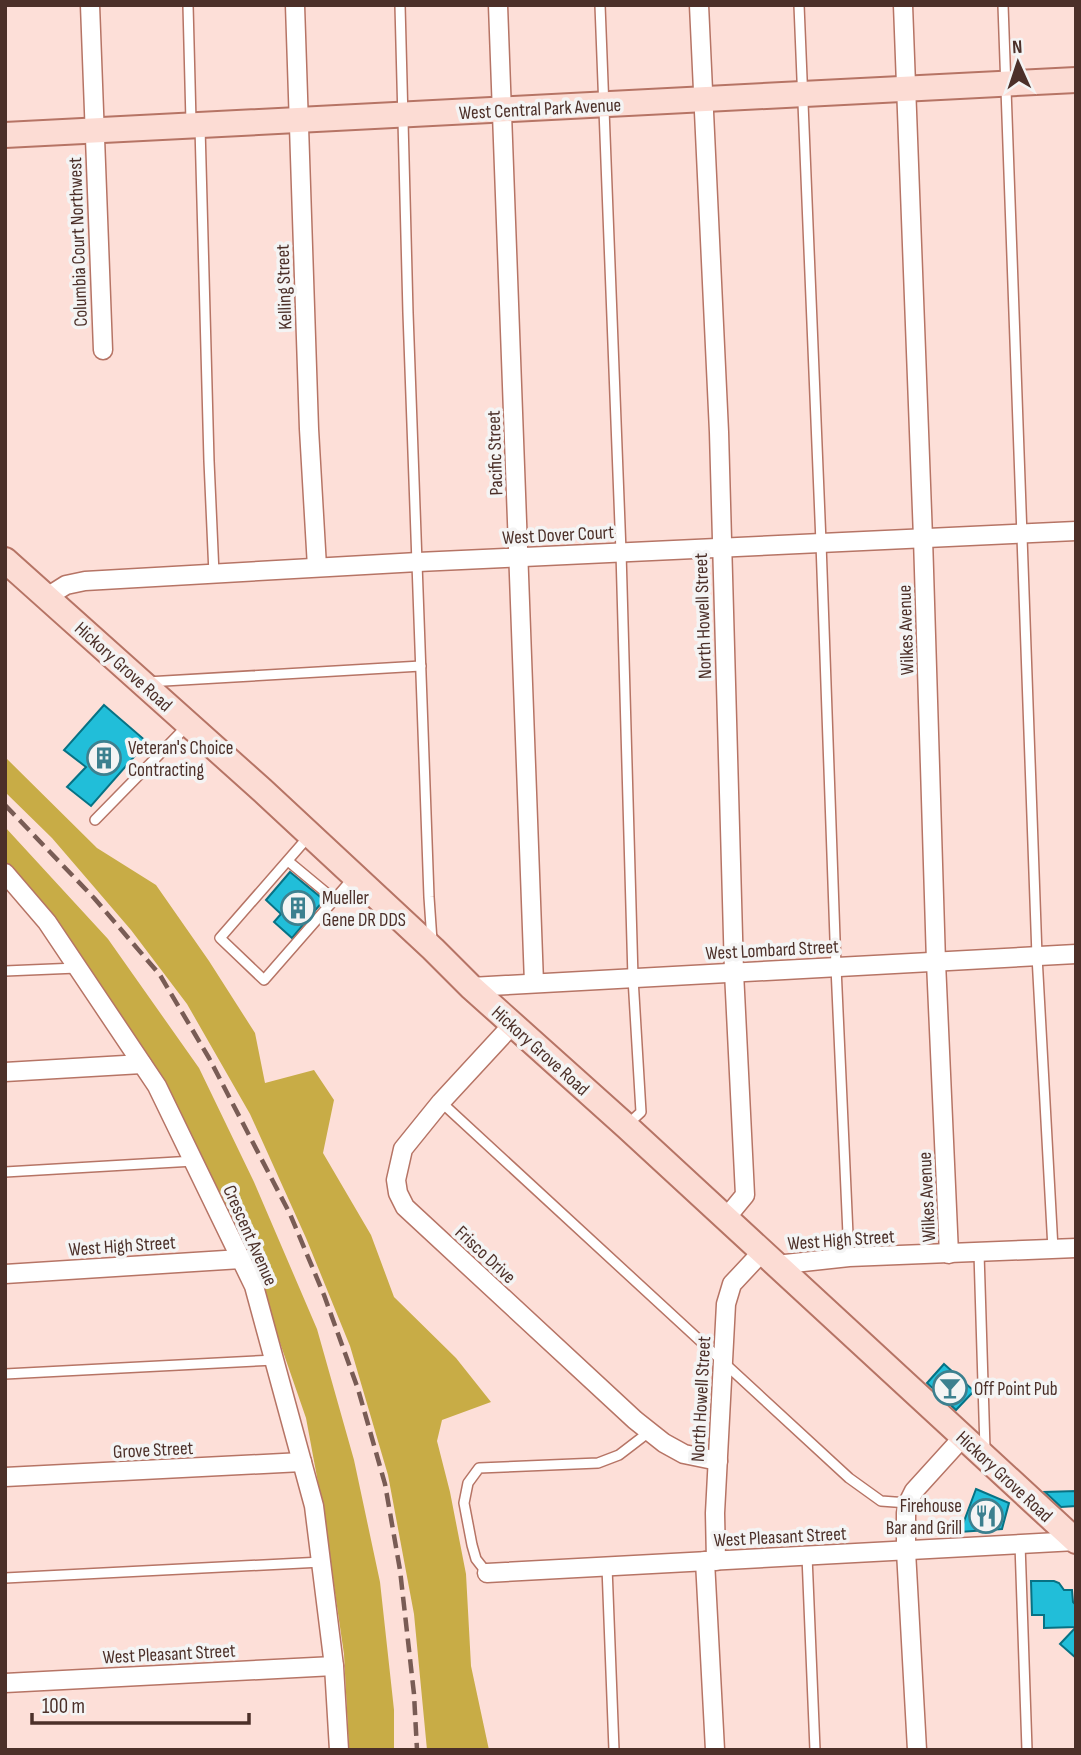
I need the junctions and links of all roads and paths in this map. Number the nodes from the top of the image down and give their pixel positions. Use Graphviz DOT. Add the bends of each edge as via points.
graph roads {
  1 [pos="90,5"];
  2 [pos="188,5"];
  3 [pos="295,5"];
  4 [pos="400,5"];
  5 [pos="498,5"];
  6 [pos="600,5"];
  7 [pos="699,5"];
  8 [pos="799,5"];
  9 [pos="902,5"];
  10 [pos="1003,5"];
  11 [pos="1076,80"];
  12 [pos="1006,84"];
  13 [pos="906,89"];
  14 [pos="803,94"];
  15 [pos="704,99"];
  16 [pos="604,105"];
  17 [pos="502,110"];
  18 [pos="403,115"];
  19 [pos="299,120"];
  20 [pos="195,126"];
  21 [pos="94,131"];
  22 [pos="5,135"];
  23 [pos="103,350"];
  24 [pos="1076,531"];
  25 [pos="1023,533"];
  26 [pos="923,538"];
  27 [pos="821,543"];
  28 [pos="721,547"];
  29 [pos="621,552"];
  30 [pos="519,557"];
  31 [pos="5,560"];
  32 [pos="418,562"];
  33 [pos="317,567"];
  34 [pos="214,573"];
  35 [pos="47,597"];
  36 [pos="421,666"];
  37 [pos="143,682"];
  38 [pos="189,724"];
  39 [pos="95,820"];
  40 [pos="310,834"];
  41 [pos="288,861"];
  42 [pos="5,873"];
  43 [pos="355,876"];
  44 [pos="335,900"];
  45 [pos="433,949"];
  46 [pos="1076,954"];
  47 [pos="1037,956"];
  48 [pos="936,962"];
  49 [pos="78,967"];
  50 [pos="836,967"];
  51 [pos="5,971"];
  52 [pos="734,972"];
  53 [pos="633,978"];
  54 [pos="534,983"];
  55 [pos="471,987"];
  56 [pos="512,1025"];
  57 [pos="142,1064"];
  58 [pos="5,1072"];
  59 [pos="442,1102"];
  60 [pos="626,1126"];
  61 [pos="194,1161"];
  62 [pos="5,1172"];
  63 [pos="726,1218"];
  64 [pos="1076,1248"];
  65 [pos="1053,1249"];
  66 [pos="979,1253"];
  67 [pos="949,1254"];
  68 [pos="849,1257"];
  69 [pos="769,1258"];
  70 [pos="241,1259"];
  71 [pos="5,1274"];
  72 [pos="275,1360"];
  73 [pos="723,1362"];
  74 [pos="5,1374"];
  75 [pos="649,1432"];
  76 [pos="962,1437"];
  77 [pos="985,1458"];
  78 [pos="718,1461"];
  79 [pos="302,1462"];
  80 [pos="5,1477"];
  81 [pos="908,1503"];
  82 [pos="1070,1533"];
  83 [pos="1020,1544"];
  84 [pos="906,1551"];
  85 [pos="807,1556"];
  86 [pos="711,1561"];
  87 [pos="322,1562"];
  88 [pos="607,1567"];
  89 [pos="487,1573"];
  90 [pos="5,1578"];
  91 [pos="334,1666"];
  92 [pos="5,1682"];
  93 [pos="339,1750"];
  94 [pos="614,1750"];
  95 [pos="715,1750"];
  96 [pos="815,1750"];
  97 [pos="917,1750"];
  98 [pos="1027,1750"];
  1 -- 21 [label="street, Columbia Court Northwest"];
  2 -- 20 [label="lane"];
  3 -- 19 [label="street, Kelling Street"];
  4 -- 18 [label="lane"];
  5 -- 17 [label="street, Pacific Street"];
  6 -- 16 [label="lane"];
  7 -- 15 [label="street, North Howell Street"];
  8 -- 14 [label="lane"];
  9 -- 13 [label="street, Wilkes Avenue"];
  10 -- 12 [label="lane"];
  11 -- 12 [label="main road, West Central Park Avenue"];
  12 -- 13 [label="main road, West Central Park Avenue"];
  12 -- 25 [label="lane"];
  13 -- 14 [label="main road, West Central Park Avenue"];
  13 -- 26 [label="street, Wilkes Avenue"];
  14 -- 15 [label="main road, West Central Park Avenue"];
  14 -- 27 [label="lane"];
  15 -- 16 [label="main road, West Central Park Avenue"];
  15 -- 28 [label="street, North Howell Street"];
  16 -- 17 [label="main road, West Central Park Avenue"];
  16 -- 29 [label="lane"];
  17 -- 18 [label="main road, West Central Park Avenue"];
  17 -- 30 [label="street, Pacific Street"];
  18 -- 19 [label="main road, West Central Park Avenue"];
  18 -- 32 [label="lane"];
  19 -- 20 [label="main road, West Central Park Avenue"];
  19 -- 33 [label="street, Kelling Street"];
  20 -- 21 [label="main road, West Central Park Avenue"];
  20 -- 34 [label="lane"];
  21 -- 22 [label="main road, West Central Park Avenue"];
  21 -- 23 [label="street, Columbia Court Northwest"];
  24 -- 25 [label="street, West Dover Court"];
  25 -- 26 [label="street, West Dover Court"];
  25 -- 47 [label="lane"];
  26 -- 27 [label="street, West Dover Court"];
  26 -- 48 [label="street, Wilkes Avenue"];
  27 -- 28 [label="street, West Dover Court"];
  27 -- 50 [label="lane"];
  28 -- 29 [label="street, West Dover Court"];
  28 -- 52 [label="street, North Howell Street"];
  29 -- 30 [label="street, West Dover Court"];
  29 -- 53 [label="lane"];
  30 -- 32 [label="street, West Dover Court"];
  30 -- 54 [label="street, Pacific Street"];
  31 -- 35 [label="main road, Hickory Grove Road"];
  32 -- 33 [label="street, West Dover Court"];
  32 -- 36 [label="lane"];
  33 -- 34 [label="street, West Dover Court"];
  34 -- 35 [label="street, West Dover Court" via="85,581 66,585"];
  35 -- 37 [label="main road, Hickory Grove Road"];
  36 -- 37 [label="lane"];
  36 -- 45 [label="lane"];
  37 -- 38 [label="main road, Hickory Grove Road"];
  38 -- 39 [label="lane"];
  38 -- 40 [label="main road, Hickory Grove Road"];
  40 -- 41 [label="lane"];
  40 -- 43 [label="main road, Hickory Grove Road"];
  41 -- 44 [label="lane"];
  41 -- 44 [label="lane" via="220,938 264,980"];
  42 -- 49 [label="street, Crescent Avenue"];
  43 -- 44 [label="lane"];
  43 -- 45 [label="main road, Hickory Grove Road"];
  45 -- 55 [label="main road, Hickory Grove Road"];
  46 -- 47 [label="street, West Lombard Street"];
  47 -- 48 [label="street, West Lombard Street"];
  47 -- 65 [label="lane"];
  48 -- 50 [label="street, West Lombard Street"];
  48 -- 67 [label="street, Wilkes Avenue"];
  49 -- 51 [label="lane"];
  49 -- 57 [label="street, Crescent Avenue"];
  50 -- 52 [label="street, West Lombard Street"];
  50 -- 68 [label="lane"];
  52 -- 53 [label="street, West Lombard Street"];
  52 -- 63 [label="street, North Howell Street" via="745,1195"];
  53 -- 54 [label="street, West Lombard Street"];
  53 -- 60 [label="lane" via="641,1112"];
  54 -- 55 [label="street, West Lombard Street"];
  55 -- 56 [label="main road, Hickory Grove Road"];
  56 -- 59 [label="street, Frisco Drive"];
  56 -- 60 [label="main road, Hickory Grove Road"];
  57 -- 58 [label="street"];
  57 -- 61 [label="street, Crescent Avenue"];
  59 -- 73 [label="lane"];
  59 -- 75 [label="street, Frisco Drive" via="403,1149 396,1180 405,1207"];
  60 -- 63 [label="main road, Hickory Grove Road"];
  61 -- 62 [label="lane"];
  61 -- 70 [label="street, Crescent Avenue"];
  63 -- 69 [label="main road, Hickory Grove Road"];
  64 -- 65 [label="street, West High Street"];
  65 -- 66 [label="street, West High Street"];
  66 -- 67 [label="street, West High Street"];
  66 -- 77 [label="lane"];
  67 -- 68 [label="street, West High Street"];
  68 -- 69 [label="street, West High Street"];
  69 -- 73 [label="street, North Howell Street" via="732,1284 726,1304"];
  69 -- 76 [label="main road, Hickory Grove Road"];
  70 -- 71 [label="street, West High Street"];
  70 -- 72 [label="street, Crescent Avenue" via="254,1286"];
  72 -- 74 [label="lane"];
  72 -- 79 [label="street, Crescent Avenue"];
  73 -- 78 [label="street, North Howell Street"];
  73 -- 81 [label="lane" via="859,1486 881,1501"];
  75 -- 78 [label="street, Frisco Drive" via="684,1454"];
  75 -- 89 [label="lane" via="620,1455 598,1463 479,1468 468,1483 464,1503 472,1545"];
  76 -- 77 [label="main road, Hickory Grove Road"];
  76 -- 81 [label="street"];
  77 -- 82 [label="main road, Hickory Grove Road"];
  78 -- 86 [label="street, North Howell Street"];
  79 -- 80 [label="street, Grove Street"];
  79 -- 87 [label="street, Crescent Avenue"];
  81 -- 84 [label="street"];
  82 -- 83 [label="street, West Pleasant Street"];
  83 -- 84 [label="street, West Pleasant Street"];
  83 -- 98 [label="lane"];
  84 -- 85 [label="street, West Pleasant Street"];
  84 -- 97 [label="street"];
  85 -- 86 [label="street, West Pleasant Street"];
  85 -- 96 [label="lane"];
  86 -- 88 [label="street, West Pleasant Street"];
  86 -- 95 [label="street, North Howell Street"];
  87 -- 90 [label="lane"];
  87 -- 91 [label="street, Crescent Avenue"];
  88 -- 89 [label="street, West Pleasant Street"];
  88 -- 94 [label="lane"];
  91 -- 92 [label="street, West Pleasant Street"];
  91 -- 93 [label="street, Crescent Avenue"];
}
